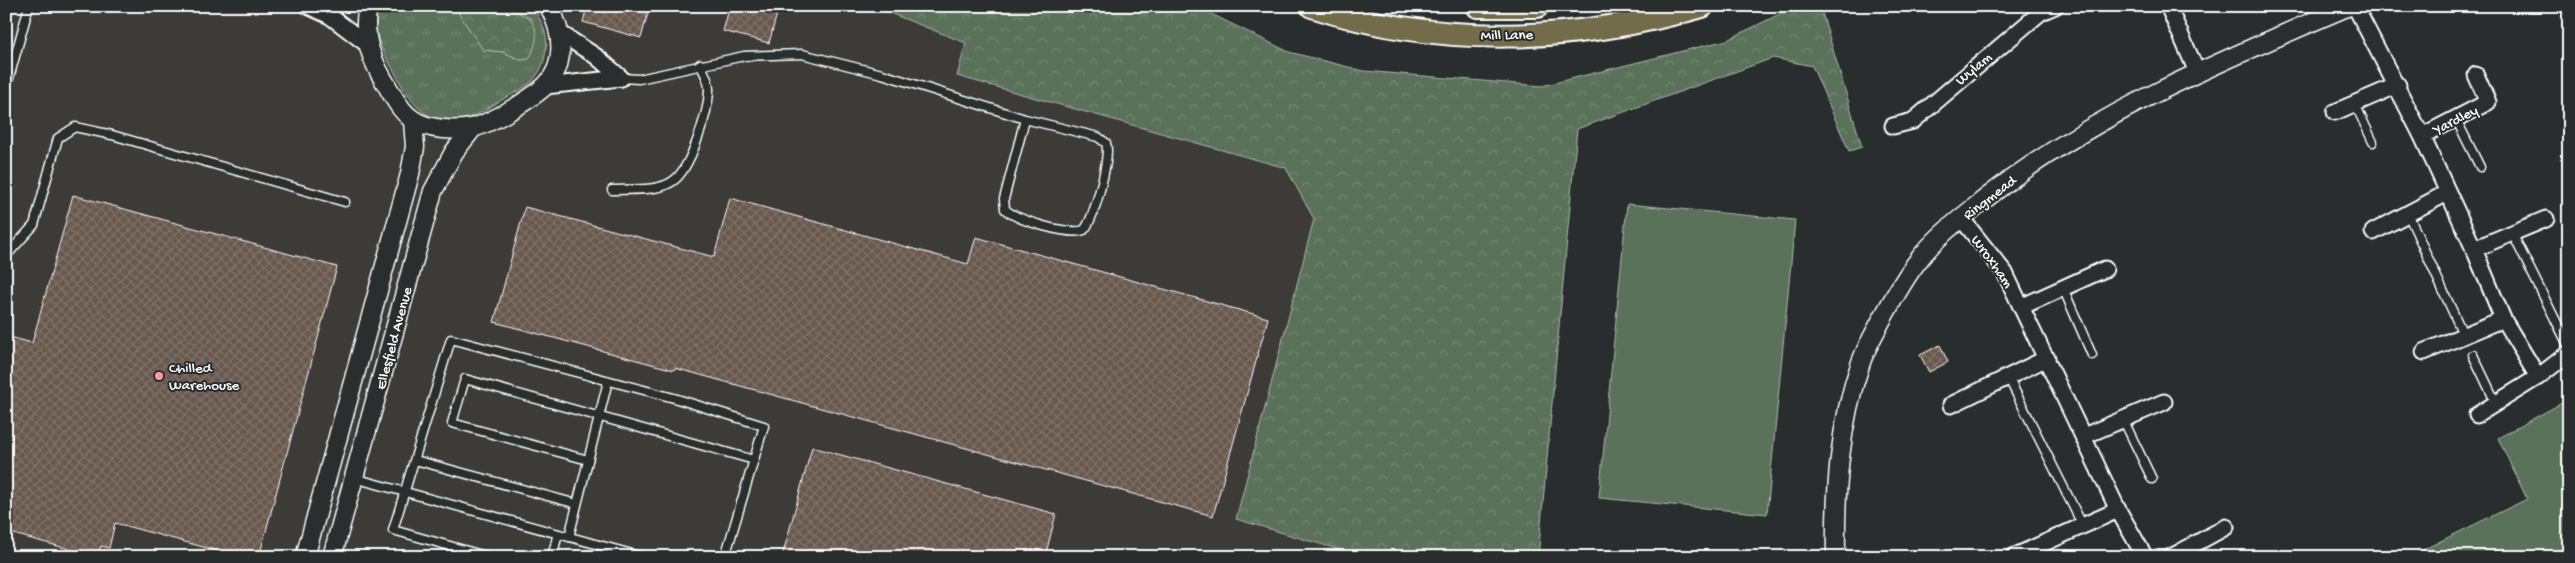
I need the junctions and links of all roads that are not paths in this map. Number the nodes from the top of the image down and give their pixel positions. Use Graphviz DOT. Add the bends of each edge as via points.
graph roads {
  1 [pos="29,6"];
  2 [pos="308,6"];
  3 [pos="368,6"];
  4 [pos="549,6"];
  5 [pos="1312,6"];
  6 [pos="1537,6"];
  7 [pos="1702,6"];
  8 [pos="2168,6"];
  9 [pos="2350,6"];
  10 [pos="2355,6"];
  11 [pos="1487,7"];
  12 [pos="2054,7"];
  13 [pos="560,33"];
  14 [pos="368,45"];
  15 [pos="700,64"];
  16 [pos="2197,72"];
  17 [pos="2476,75"];
  18 [pos="621,78"];
  19 [pos="2398,85"];
  20 [pos="545,86"];
  21 [pos="6,89"];
  22 [pos="2355,104"];
  23 [pos="2334,112"];
  24 [pos="1025,119"];
  25 [pos="2456,119"];
  26 [pos="413,120"];
  27 [pos="1893,126"];
  28 [pos="473,128"];
  29 [pos="2422,136"];
  30 [pos="2373,142"];
  31 [pos="2480,167"];
  32 [pos="612,190"];
  33 [pos="2447,193"];
  34 [pos="345,202"];
  35 [pos="2408,214"];
  36 [pos="1961,218"];
  37 [pos="2546,219"];
  38 [pos="2373,232"];
  39 [pos="2512,233"];
  40 [pos="2474,248"];
  41 [pos="6,256"];
  42 [pos="2105,269"];
  43 [pos="2063,288"];
  44 [pos="2023,306"];
  45 [pos="2503,319"];
  46 [pos="2463,334"];
  47 [pos="2569,347"];
  48 [pos="2424,352"];
  49 [pos="2569,353"];
  50 [pos="2092,355"];
  51 [pos="2473,355"];
  52 [pos="2047,358"];
  53 [pos="2008,377"];
  54 [pos="2538,377"];
  55 [pos="608,381"];
  56 [pos="2164,402"];
  57 [pos="2496,404"];
  58 [pos="1951,405"];
  59 [pos="2477,416"];
  60 [pos="599,417"];
  61 [pos="2123,419"];
  62 [pos="2084,436"];
  63 [pos="414,460"];
  64 [pos="588,460"];
  65 [pos="754,460"];
  66 [pos="354,478"];
  67 [pos="2152,478"];
  68 [pos="405,492"];
  69 [pos="577,504"];
  70 [pos="2118,510"];
  71 [pos="2083,526"];
  72 [pos="2226,527"];
  73 [pos="558,534"];
  74 [pos="569,537"];
  75 [pos="2181,554"];
  76 [pos="305,557"];
  77 [pos="332,557"];
  78 [pos="490,557"];
  79 [pos="552,557"];
  80 [pos="643,557"];
  81 [pos="725,557"];
  82 [pos="1836,557"];
  83 [pos="2013,557"];
  84 [pos="2145,557"];
  1 -- 21 [label="lane"];
  2 -- 14 [label="street" via="330,16"];
  3 -- 14 [label="street"];
  4 -- 13 [label="street"];
  5 -- 7 [label="main road, Mill Lane" via="1394,28 1430,33 1521,35 1636,23"];
  6 -- 11 [label="main road, Mill Lane"];
  8 -- 16 [label="street"];
  9 -- 16 [label="street, Ringmead"];
  10 -- 19 [label="street, Yardley"];
  12 -- 27 [label="street, Wylam" via="2040,12 1913,121"];
  13 -- 18 [label="street" via="598,57"];
  13 -- 20 [label="street" via="558,66"];
  14 -- 26 [label="street" via="392,93"];
  15 -- 18 [label="lane" via="646,78"];
  15 -- 24 [label="lane" via="744,56 802,54 882,74"];
  15 -- 32 [label="lane" via="708,80 709,91 696,146 686,167 674,181 661,186"];
  16 -- 36 [label="street, Ringmead" via="2109,117 2035,162"];
  17 -- 25 [label="street, Yardley" via="2488,102"];
  18 -- 20 [label="street"];
  19 -- 22 [label="street"];
  19 -- 29 [label="street, Yardley"];
  20 -- 28 [label="street" via="485,124"];
  22 -- 23 [label="street"];
  22 -- 30 [label="lane"];
  24 -- 24 [label="lane" via="1098,137 1106,143 1108,155 1090,220 1084,230 1071,233 1014,216 1005,209 1004,199"];
  25 -- 29 [label="street, Yardley"];
  25 -- 31 [label="lane"];
  26 -- 28 [label="street" via="448,130"];
  26 -- 76 [label="street, Ellesfield Avenue" via="415,147 410,174"];
  28 -- 66 [label="street, Ellesfield Avenue" via="436,182"];
  29 -- 33 [label="street, Yardley"];
  33 -- 35 [label="street"];
  33 -- 40 [label="street, Yardley"];
  34 -- 41 [label="lane" via="75,127 58,138 34,225"];
  35 -- 38 [label="street"];
  35 -- 46 [label="lane"];
  36 -- 44 [label="street, Wroxham" via="2005,273"];
  36 -- 82 [label="street, Ringmead" via="1918,260 1895,295 1861,360 1841,445 1835,501"];
  37 -- 39 [label="street"];
  39 -- 40 [label="street"];
  39 -- 47 [label="lane"];
  40 -- 45 [label="street, Yardley"];
  42 -- 43 [label="street"];
  43 -- 44 [label="street"];
  43 -- 50 [label="lane"];
  44 -- 52 [label="street, Wroxham"];
  45 -- 46 [label="street"];
  45 -- 54 [label="street, Yardley"];
  46 -- 48 [label="street"];
  49 -- 54 [label="street"];
  51 -- 57 [label="lane"];
  52 -- 53 [label="street"];
  52 -- 62 [label="street, Wroxham"];
  53 -- 58 [label="street"];
  53 -- 71 [label="lane"];
  54 -- 57 [label="street"];
  55 -- 60 [label="lane"];
  55 -- 63 [label="lane" via="451,339"];
  55 -- 65 [label="lane" via="764,426"];
  56 -- 61 [label="street"];
  57 -- 59 [label="street"];
  60 -- 64 [label="lane"];
  60 -- 64 [label="lane" via="465,379 452,422"];
  60 -- 65 [label="lane"];
  61 -- 62 [label="street"];
  61 -- 67 [label="lane"];
  62 -- 70 [label="street, Wroxham"];
  63 -- 68 [label="lane"];
  63 -- 69 [label="lane"];
  64 -- 69 [label="lane"];
  65 -- 81 [label="lane"];
  66 -- 68 [label="lane"];
  66 -- 77 [label="street, Ellesfield Avenue"];
  68 -- 73 [label="lane"];
  68 -- 78 [label="lane" via="393,530"];
  69 -- 74 [label="lane"];
  70 -- 71 [label="street"];
  70 -- 84 [label="street, Wroxham"];
  71 -- 83 [label="street"];
  72 -- 75 [label="street"];
  73 -- 74 [label="lane"];
  73 -- 79 [label="lane"];
  74 -- 80 [label="lane"];
}
